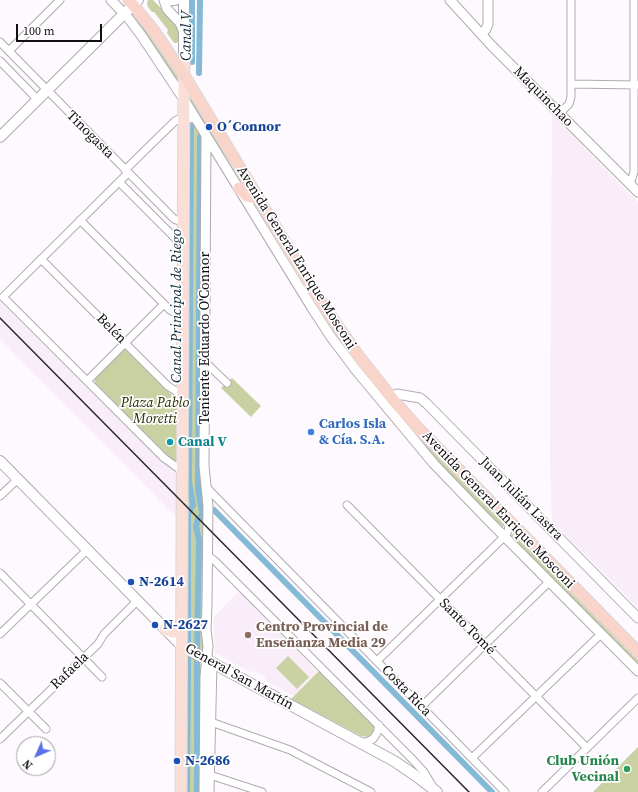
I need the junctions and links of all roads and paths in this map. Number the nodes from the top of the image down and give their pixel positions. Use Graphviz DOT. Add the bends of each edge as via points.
graph roads {
  1 [pos="60,0"];
  2 [pos="111,0"];
  3 [pos="164,0"];
  4 [pos="170,0"];
  5 [pos="175,0"];
  6 [pos="184,0"];
  7 [pos="450,0"];
  8 [pos="488,0"];
  9 [pos="570,0"];
  10 [pos="634,0"];
  11 [pos="135,1"];
  12 [pos="125,14"];
  13 [pos="183,30"];
  14 [pos="482,34"];
  15 [pos="0,42"];
  16 [pos="9,51"];
  17 [pos="0,61"];
  18 [pos="184,62"];
  19 [pos="184,75"];
  20 [pos="171,80"];
  21 [pos="571,84"];
  22 [pos="636,85"];
  23 [pos="47,91"];
  24 [pos="38,100"];
  25 [pos="185,101"];
  26 [pos="560,114"];
  27 [pos="184,118"];
  28 [pos="196,119"];
  29 [pos="206,135"];
  30 [pos="0,137"];
  31 [pos="636,149"];
  32 [pos="220,158"];
  33 [pos="206,162"];
  34 [pos="127,171"];
  35 [pos="119,182"];
  36 [pos="630,184"];
  37 [pos="239,188"];
  38 [pos="638,192"];
  39 [pos="258,198"];
  40 [pos="80,220"];
  41 [pos="184,223"];
  42 [pos="183,246"];
  43 [pos="41,259"];
  44 [pos="164,304"];
  45 [pos="183,317"];
  46 [pos="125,343"];
  47 [pos="205,362"];
  48 [pos="87,381"];
  49 [pos="227,383"];
  50 [pos="397,394"];
  51 [pos="182,395"];
  52 [pos="0,461"];
  53 [pos="182,471"];
  54 [pos="18,479"];
  55 [pos="206,488"];
  56 [pos="0,496"];
  57 [pos="347,505"];
  58 [pos="503,515"];
  59 [pos="504,537"];
  60 [pos="87,550"];
  61 [pos="207,555"];
  62 [pos="0,573"];
  63 [pos="549,582"];
  64 [pos="440,599"];
  65 [pos="137,601"];
  66 [pos="31,604"];
  67 [pos="638,618"];
  68 [pos="181,625"];
  69 [pos="165,629"];
  70 [pos="0,634"];
  71 [pos="601,634"];
  72 [pos="638,642"];
  73 [pos="485,645"];
  74 [pos="181,646"];
  75 [pos="638,652"];
  76 [pos="83,658"];
  77 [pos="377,661"];
  78 [pos="210,662"];
  79 [pos="638,671"];
  80 [pos="102,677"];
  81 [pos="0,683"];
  82 [pos="536,696"];
  83 [pos="638,698"];
  84 [pos="421,707"];
  85 [pos="28,712"];
  86 [pos="211,722"];
  87 [pos="379,725"];
  88 [pos="46,730"];
  89 [pos="0,739"];
  90 [pos="358,741"];
  91 [pos="587,748"];
  92 [pos="472,758"];
  93 [pos="210,775"];
  94 [pos="436,791"];
  95 [pos="181,792"];
  96 [pos="204,792"];
  97 [pos="210,792"];
  98 [pos="262,792"];
  99 [pos="371,792"];
  100 [pos="505,792"];
  101 [pos="542,792"];
  1 -- 16 [label="street"];
  2 -- 12 [label="street"];
  3 -- 13 [label="street" via="167,9"];
  4 -- 5 [label="main road"];
  6 -- 13 [label="main road, Teniente Eduardo O'Connor"];
  7 -- 14 [label="street, Maquinchao"];
  8 -- 14 [label="street" via="488,24"];
  9 -- 21 [label="street"];
  10 -- 22 [label="street"];
  11 -- 12 [label="main road"];
  11 -- 18 [label="highway, Avenida General Enrique Mosconi"];
  11 -- 19 [label="highway, Avenida General Enrique Mosconi"];
  12 -- 20 [label="street" via="138,29"];
  12 -- 23 [label="main road"];
  13 -- 18 [label="main road, Teniente Eduardo O'Connor"];
  14 -- 26 [label="street, Maquinchao"];
  15 -- 16 [label="street, Tinogasta"];
  16 -- 23 [label="street, Tinogasta"];
  17 -- 24 [label="street"];
  18 -- 19 [label="main road, Teniente Eduardo O'Connor"];
  18 -- 50 [label="highway, Avenida General Enrique Mosconi" via="332,306"];
  19 -- 20 [label="street" via="179,84"];
  19 -- 25 [label="main road, Teniente Eduardo O'Connor"];
  19 -- 39 [label="highway, Avenida General Enrique Mosconi"];
  20 -- 25 [label="street"];
  21 -- 22 [label="street"];
  21 -- 26 [label="street" via="570,100"];
  22 -- 31 [label="street"];
  23 -- 24 [label="main road"];
  23 -- 34 [label="street, Tinogasta"];
  24 -- 30 [label="main road"];
  25 -- 27 [label="main road, Teniente Eduardo O'Connor"];
  25 -- 28 [label="street"];
  26 -- 36 [label="street, Maquinchao"];
  27 -- 28 [label="street"];
  27 -- 34 [label="street" via="173,122"];
  27 -- 41 [label="main road, Teniente Eduardo O'Connor"];
  28 -- 29 [label="street"];
  29 -- 32 [label="street"];
  29 -- 33 [label="street, Teniente Eduardo O'Connor"];
  31 -- 36 [label="street" via="634,174"];
  32 -- 33 [label="street" via="211,156"];
  32 -- 37 [label="street"];
  33 -- 47 [label="street, Teniente Eduardo O'Connor"];
  34 -- 35 [label="street"];
  34 -- 41 [label="street, Tinogasta" via="174,219"];
  35 -- 40 [label="street"];
  35 -- 42 [label="street"];
  36 -- 38 [label="street, Maquinchao"];
  37 -- 39 [label="highway" via="247,196"];
  37 -- 59 [label="street" via="340,350 424,453"];
  39 -- 58 [label="highway, Avenida General Enrique Mosconi" via="319,299 357,354 405,414"];
  40 -- 43 [label="street"];
  40 -- 44 [label="street"];
  41 -- 42 [label="main road, Teniente Eduardo O'Connor"];
  42 -- 45 [label="main road, Teniente Eduardo O'Connor"];
  43 -- 46 [label="street, Belén"];
  43 -- 48 [label="street" via="3,297"];
  44 -- 45 [label="street"];
  44 -- 46 [label="street"];
  45 -- 51 [label="main road, Teniente Eduardo O'Connor"];
  46 -- 48 [label="street"];
  46 -- 51 [label="street, Belén" via="168,386"];
  47 -- 49 [label="street"];
  47 -- 55 [label="street, Teniente Eduardo O'Connor"];
  48 -- 53 [label="street" via="168,462"];
  50 -- 67 [label="street, Juan Julián Lastra" via="420,398 426,403"];
  50 -- 72 [label="highway, Avenida General Enrique Mosconi"];
  51 -- 53 [label="main road, Teniente Eduardo O'Connor"];
  52 -- 54 [label="main road, General San Martín"];
  53 -- 68 [label="main road, Teniente Eduardo O'Connor"];
  54 -- 56 [label="street"];
  54 -- 60 [label="main road, General San Martín"];
  55 -- 61 [label="street, Teniente Eduardo O'Connor"];
  55 -- 77 [label="street, Costa Rica"];
  57 -- 64 [label="street, Santo Tomé"];
  58 -- 59 [label="street" via="509,528"];
  58 -- 75 [label="highway, Avenida General Enrique Mosconi"];
  59 -- 63 [label="street"];
  59 -- 64 [label="street"];
  60 -- 65 [label="main road, General San Martín"];
  60 -- 66 [label="street"];
  61 -- 78 [label="street, Teniente Eduardo O'Connor" via="206,630"];
  61 -- 87 [label="street"];
  62 -- 66 [label="street"];
  63 -- 71 [label="street"];
  63 -- 73 [label="street"];
  64 -- 73 [label="street, Santo Tomé"];
  64 -- 77 [label="street"];
  65 -- 69 [label="main road, General San Martín"];
  65 -- 76 [label="street, Rafaela"];
  66 -- 70 [label="street"];
  66 -- 76 [label="street"];
  68 -- 69 [label="main road" via="176,632"];
  68 -- 74 [label="main road, Teniente Eduardo O'Connor"];
  69 -- 74 [label="main road, General San Martín"];
  71 -- 79 [label="street"];
  71 -- 82 [label="street"];
  73 -- 82 [label="street, Santo Tomé"];
  73 -- 84 [label="street"];
  74 -- 78 [label="main road, General San Martín"];
  74 -- 95 [label="main road, Teniente Eduardo O'Connor"];
  76 -- 80 [label="street"];
  76 -- 85 [label="street, Rafaela"];
  77 -- 84 [label="street, Costa Rica"];
  78 -- 86 [label="street"];
  78 -- 90 [label="main road, General San Martín"];
  78 -- 96 [label="street, Teniente Eduardo O'Connor" via="205,677"];
  81 -- 85 [label="street"];
  82 -- 91 [label="street, Santo Tomé"];
  82 -- 92 [label="street"];
  83 -- 91 [label="street"];
  84 -- 92 [label="street, Costa Rica"];
  85 -- 88 [label="street"];
  85 -- 89 [label="street, Rafaela"];
  86 -- 93 [label="street"];
  86 -- 99 [label="street" via="290,750"];
  87 -- 90 [label="street" via="373,738 367,742"];
  87 -- 94 [label="street" via="419,766"];
  90 -- 94 [label="main road, General San Martín" via="405,768"];
  91 -- 101 [label="street"];
  92 -- 100 [label="street, Costa Rica"];
  93 -- 97 [label="street"];
  93 -- 98 [label="street"];
}
